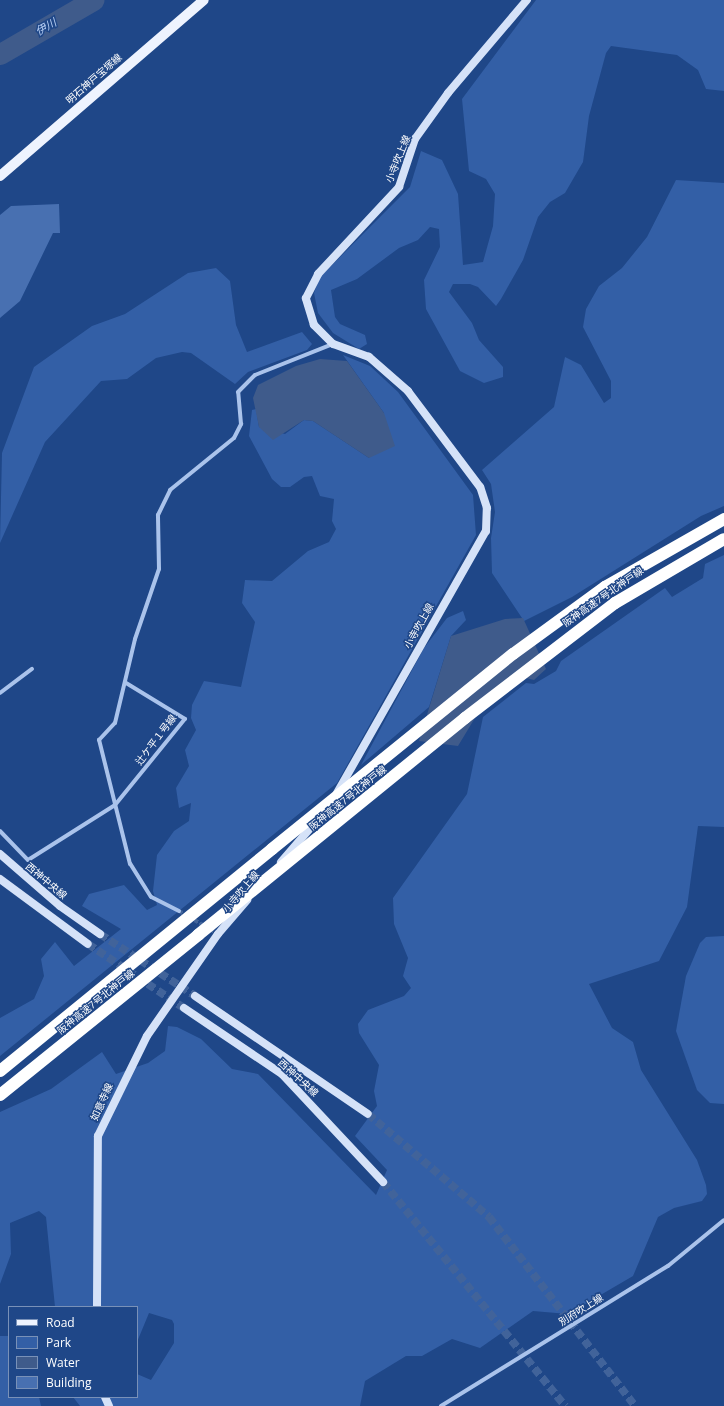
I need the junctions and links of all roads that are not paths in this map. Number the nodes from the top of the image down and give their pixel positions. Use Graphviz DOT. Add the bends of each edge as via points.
graph roads {
  1 [pos="204,0"];
  2 [pos="527,0"];
  3 [pos="0,176"];
  4 [pos="333,344"];
  5 [pos="724,519"];
  6 [pos="724,539"];
  7 [pos="32,669"];
  8 [pos="126,683"];
  9 [pos="0,693"];
  10 [pos="116,805"];
  11 [pos="0,831"];
  12 [pos="0,854"];
  13 [pos="0,879"];
  14 [pos="179,911"];
  15 [pos="100,934"];
  16 [pos="218,934"];
  17 [pos="88,944"];
  18 [pos="195,996"];
  19 [pos="184,1008"];
  20 [pos="0,1071"];
  21 [pos="0,1095"];
  22 [pos="368,1114"];
  23 [pos="383,1182"];
  24 [pos="724,1220"];
  25 [pos="97,1306"];
  26 [pos="441,1406"];
  1 -- 3 [label="main road, 明石神戸宝塚線"];
  2 -- 4 [label="street, 小寺吹上線" via="448,93 415,139 399,187 318,274 306,298 314,325"];
  4 -- 8 [label="street" via="255,375 238,392 241,424 234,438 170,490 158,514 156,539 159,569 134,639"];
  4 -- 16 [label="street, 小寺吹上線" via="369,357 408,391 480,487 486,508 486,531 329,806"];
  5 -- 20 [label="highway, 阪神高速7号北神戸線, bridge" via="605,587 513,654"];
  6 -- 21 [label="highway, 阪神高速7号北神戸線, bridge" via="615,603 471,713"];
  7 -- 9 [label="street"];
  8 -- 10 [label="street" via="115,723 99,740"];
  8 -- 10 [label="street, 辻ケ平１号線" via="185,719"];
  10 -- 11 [label="street" via="28,860"];
  10 -- 14 [label="street" via="130,864 151,897"];
  12 -- 15 [label="street, 西神中央線" via="60,906"];
  13 -- 17 [label="street"];
  16 -- 25 [label="street, 如意寺線" via="147,1036 98,1136"];
  18 -- 22 [label="street, 西神中央線"];
  19 -- 23 [label="street, 西神中央線" via="282,1074"];
  24 -- 26 [label="street, 別府吹上線" via="668,1266"];
}
